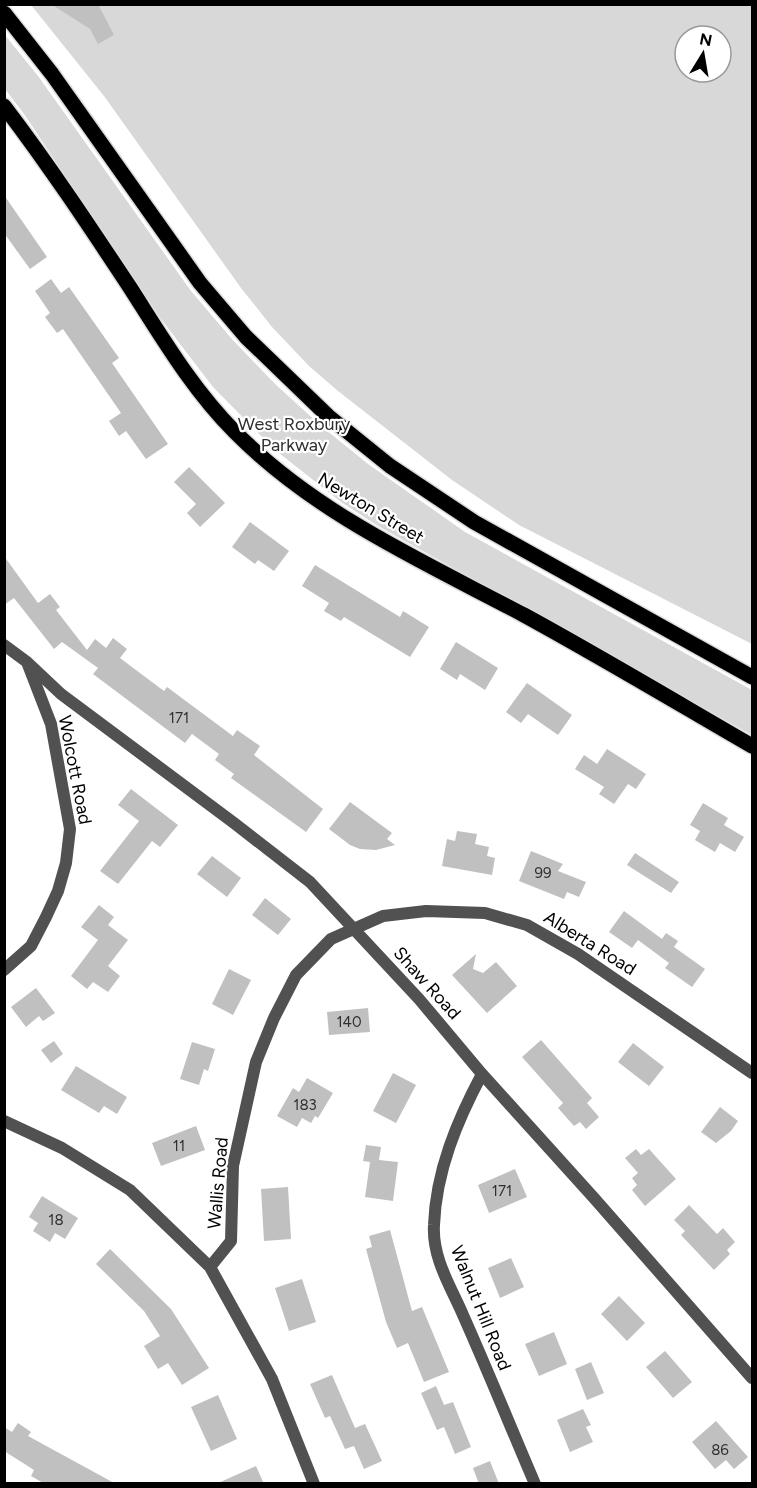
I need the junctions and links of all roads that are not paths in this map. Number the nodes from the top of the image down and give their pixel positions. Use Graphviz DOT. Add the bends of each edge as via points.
graph roads {
  1 [pos="4,13"];
  2 [pos="4,106"];
  3 [pos="4,645"];
  4 [pos="27,662"];
  5 [pos="753,677"];
  6 [pos="753,746"];
  7 [pos="352,929"];
  8 [pos="4,970"];
  9 [pos="753,1073"];
  10 [pos="482,1074"];
  11 [pos="4,1121"];
  12 [pos="210,1267"];
  13 [pos="753,1378"];
  14 [pos="314,1484"];
  15 [pos="535,1484"];
  1 -- 5 [label="main road" via="52,74 200,284 246,337 328,416 390,466 474,522"];
  2 -- 6 [label="main road, Newton Street" via="196,388 265,461 358,525"];
  3 -- 4 [label="street"];
  4 -- 7 [label="street, Shaw Road" via="61,694 310,882"];
  4 -- 8 [label="street, Wolcott Road" via="51,724 70,829 66,863 46,917 31,945"];
  7 -- 9 [label="street, Alberta Road" via="383,916 426,911 485,913 527,925 578,954"];
  7 -- 10 [label="street, Shaw Road" via="419,999"];
  7 -- 12 [label="street, Wallis Road" via="332,939 296,975 274,1018 256,1062 233,1166 231,1241"];
  10 -- 13 [label="street, Shaw Road"];
  10 -- 15 [label="street, Walnut Hill Road" via="450,1144 433,1227 443,1273"];
  11 -- 12 [label="street" via="62,1148 130,1190"];
  12 -- 14 [label="street" via="272,1379"];
}
